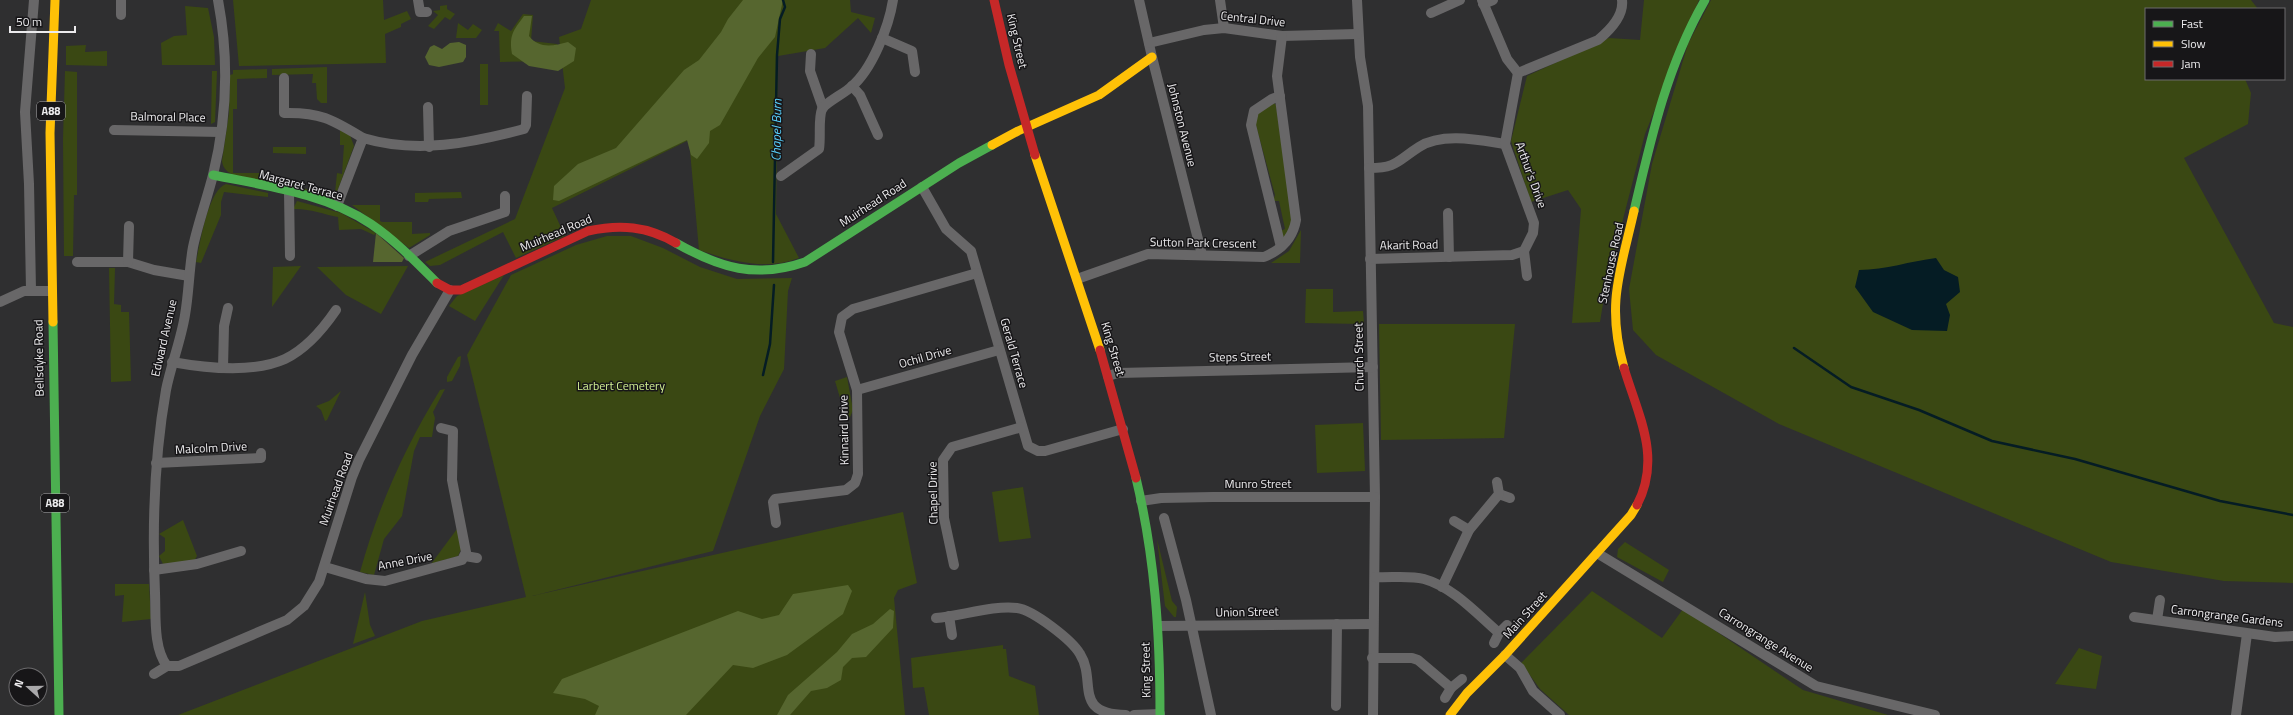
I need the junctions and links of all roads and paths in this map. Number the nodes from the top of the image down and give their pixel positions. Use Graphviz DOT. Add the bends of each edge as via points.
graph roads {
  1 [pos="34,0"];
  2 [pos="55,0"];
  3 [pos="121,0"];
  4 [pos="218,0"];
  5 [pos="221,0"];
  6 [pos="418,0"];
  7 [pos="892,0"];
  8 [pos="994,0"];
  9 [pos="1139,0"];
  10 [pos="1220,0"];
  11 [pos="1357,0"];
  12 [pos="1460,0"];
  13 [pos="1493,0"];
  14 [pos="1622,0"];
  15 [pos="1705,0"];
  16 [pos="1482,2"];
  17 [pos="427,12"];
  18 [pos="1431,13"];
  19 [pos="121,15"];
  20 [pos="221,16"];
  21 [pos="1224,28"];
  22 [pos="1357,34"];
  23 [pos="1282,36"];
  24 [pos="882,38"];
  25 [pos="1149,43"];
  26 [pos="811,54"];
  27 [pos="1152,57"];
  28 [pos="915,72"];
  29 [pos="1518,73"];
  30 [pos="284,78"];
  31 [pos="852,86"];
  32 [pos="527,96"];
  33 [pos="1280,96"];
  34 [pos="823,108"];
  35 [pos="430,111"];
  36 [pos="1026,128"];
  37 [pos="876,129"];
  38 [pos="114,130"];
  39 [pos="221,132"];
  40 [pos="363,138"];
  41 [pos="1505,144"];
  42 [pos="428,147"];
  43 [pos="1369,168"];
  44 [pos="784,170"];
  45 [pos="213,175"];
  46 [pos="922,187"];
  47 [pos="289,192"];
  48 [pos="504,196"];
  49 [pos="337,206"];
  50 [pos="1448,213"];
  51 [pos="129,226"];
  52 [pos="1281,247"];
  53 [pos="1524,251"];
  54 [pos="1202,255"];
  55 [pos="290,256"];
  56 [pos="409,256"];
  57 [pos="1449,257"];
  58 [pos="1370,259"];
  59 [pos="77,262"];
  60 [pos="128,262"];
  61 [pos="977,273"];
  62 [pos="189,276"];
  63 [pos="1527,276"];
  64 [pos="1077,279"];
  65 [pos="31,290"];
  66 [pos="450,290"];
  67 [pos="51,291"];
  68 [pos="0,302"];
  69 [pos="228,308"];
  70 [pos="336,310"];
  71 [pos="999,350"];
  72 [pos="172,362"];
  73 [pos="1373,367"];
  74 [pos="223,368"];
  75 [pos="1108,376"];
  76 [pos="857,390"];
  77 [pos="1022,427"];
  78 [pos="441,428"];
  79 [pos="1123,429"];
  80 [pos="261,453"];
  81 [pos="156,463"];
  82 [pos="1497,482"];
  83 [pos="1499,494"];
  84 [pos="1375,497"];
  85 [pos="1510,498"];
  86 [pos="1142,501"];
  87 [pos="1164,518"];
  88 [pos="1454,522"];
  89 [pos="776,523"];
  90 [pos="1469,530"];
  91 [pos="1618,530"];
  92 [pos="241,551"];
  93 [pos="1597,552"];
  94 [pos="465,556"];
  95 [pos="477,558"];
  96 [pos="954,565"];
  97 [pos="324,567"];
  98 [pos="154,570"];
  99 [pos="1375,577"];
  100 [pos="1442,587"];
  101 [pos="2160,600"];
  102 [pos="949,616"];
  103 [pos="2134,617"];
  104 [pos="936,618"];
  105 [pos="2157,620"];
  106 [pos="1336,624"];
  107 [pos="1373,624"];
  108 [pos="1507,625"];
  109 [pos="1158,626"];
  110 [pos="1192,626"];
  111 [pos="1499,633"];
  112 [pos="2247,634"];
  113 [pos="952,636"];
  114 [pos="2293,636"];
  115 [pos="1494,643"];
  116 [pos="1505,655"];
  117 [pos="1372,658"];
  118 [pos="167,666"];
  119 [pos="154,674"];
  120 [pos="1462,679"];
  121 [pos="1452,688"];
  122 [pos="1445,698"];
  123 [pos="1336,706"];
  124 [pos="59,715"];
  125 [pos="1126,715"];
  126 [pos="1134,715"];
  127 [pos="1160,715"];
  128 [pos="1211,715"];
  129 [pos="1372,715"];
  130 [pos="1450,715"];
  131 [pos="1560,715"];
  132 [pos="1935,715"];
  133 [pos="2236,715"];
  1 -- 65 [label="street" via="25,112"];
  2 -- 67 [label="street, Bellsdyke Road / A88" via="50,133"];
  3 -- 19 [label="street"];
  4 -- 20 [label="street, Edward Avenue"];
  5 -- 20 [label="street, Edward Avenue"];
  6 -- 17 [label="street" via="420,12"];
  7 -- 24 [label="street"];
  8 -- 36 [label="street, King Street"];
  9 -- 25 [label="street, Johnston Avenue"];
  10 -- 21 [label="street"];
  11 -- 22 [label="street, Church Street"];
  12 -- 18 [label="street"];
  13 -- 16 [label="street"];
  14 -- 29 [label="street" via="1617,19 1598,40"];
  15 -- 91 [label="street, Stenhouse Road" via="1675,57 1652,136 1615,297 1614,326 1645,440 1648,466 1646,481 1637,505"];
  16 -- 29 [label="street" via="1507,59"];
  20 -- 39 [label="street, Edward Avenue" via="225,95"];
  21 -- 23 [label="street, Central Drive"];
  21 -- 25 [label="street, Central Drive"];
  22 -- 23 [label="street, Central Drive"];
  22 -- 43 [label="street, Church Street" via="1368,106"];
  23 -- 33 [label="street, Sutton Park Crescent" via="1277,62"];
  24 -- 28 [label="street" via="912,51"];
  24 -- 31 [label="street" via="872,59"];
  25 -- 27 [label="street, Johnston Avenue"];
  26 -- 34 [label="street" via="810,71"];
  27 -- 36 [label="street, Muirhead Road" via="1099,95"];
  27 -- 54 [label="street, Johnston Avenue"];
  29 -- 41 [label="street, Arthur's Drive"];
  30 -- 40 [label="street" via="284,113 314,114 329,118"];
  31 -- 34 [label="street"];
  31 -- 37 [label="street" via="860,95"];
  32 -- 42 [label="street" via="524,129 488,138"];
  33 -- 52 [label="street, Sutton Park Crescent" via="1296,220 1294,230"];
  33 -- 52 [label="street" via="1254,111 1250,125"];
  34 -- 44 [label="street" via="820,115 819,149"];
  35 -- 42 [label="street"];
  36 -- 46 [label="street, Muirhead Road"];
  36 -- 64 [label="street, King Street"];
  38 -- 39 [label="street, Balmoral Place"];
  39 -- 45 [label="street, Edward Avenue"];
  40 -- 42 [label="street" via="392,146"];
  40 -- 49 [label="street"];
  41 -- 43 [label="street" via="1460,138 1446,140 1419,147 1386,168"];
  41 -- 53 [label="street, Arthur's Drive" via="1534,223 1533,233"];
  43 -- 58 [label="street, Church Street"];
  45 -- 47 [label="street, Margaret Terrace"];
  45 -- 62 [label="street, Edward Avenue" via="193,245"];
  46 -- 61 [label="street, Gerald Terrace" via="946,229 969,248"];
  46 -- 66 [label="street, Muirhead Road" via="805,262 788,268 758,272 730,268 652,231 624,226 605,227 588,231 461,290"];
  47 -- 49 [label="street, Margaret Terrace"];
  47 -- 55 [label="street"];
  48 -- 56 [label="street" via="505,212 449,231"];
  49 -- 56 [label="street, Margaret Terrace" via="360,216 385,233"];
  50 -- 57 [label="street, Akarit Road"];
  51 -- 60 [label="street"];
  52 -- 54 [label="street, Sutton Park Crescent" via="1264,258"];
  53 -- 57 [label="street, Akarit Road" via="1512,255"];
  53 -- 63 [label="street"];
  54 -- 64 [label="street, Sutton Park Crescent" via="1148,254"];
  56 -- 66 [label="street, Margaret Terrace" via="439,285"];
  57 -- 58 [label="street, Akarit Road"];
  58 -- 73 [label="street, Church Street"];
  59 -- 60 [label="street"];
  60 -- 62 [label="street"];
  61 -- 71 [label="street, Gerald Terrace"];
  61 -- 76 [label="street, Kinnaird Drive" via="847,312 839,324 839,332"];
  62 -- 72 [label="street, Edward Avenue" via="185,314"];
  64 -- 75 [label="street, King Street"];
  65 -- 67 [label="street"];
  65 -- 68 [label="street" via="17,293"];
  66 -- 97 [label="street, Muirhead Road" via="412,356 359,460"];
  67 -- 124 [label="street, Bellsdyke Road / A88"];
  69 -- 74 [label="street" via="224,326"];
  70 -- 74 [label="street" via="311,340 286,358 270,364"];
  71 -- 76 [label="street, Ochil Drive"];
  71 -- 77 [label="street, Gerald Terrace"];
  72 -- 74 [label="street"];
  72 -- 81 [label="street, Edward Avenue"];
  73 -- 75 [label="street, Steps Street" via="1118,373"];
  73 -- 84 [label="street, Church Street"];
  75 -- 79 [label="street, King Street"];
  76 -- 89 [label="street, Kinnaird Drive" via="858,474 855,483 846,490 775,499 773,502"];
  77 -- 79 [label="street, Gerald Terrace" via="1028,446 1038,451"];
  77 -- 96 [label="street, Chapel Drive" via="952,447 945,455 944,518"];
  78 -- 94 [label="street" via="453,431 452,480 466,545"];
  79 -- 86 [label="street, King Street"];
  80 -- 81 [label="street, Malcolm Drive" via="261,458"];
  81 -- 98 [label="street, Edward Avenue"];
  82 -- 83 [label="street"];
  83 -- 85 [label="street"];
  83 -- 90 [label="street"];
  84 -- 86 [label="street, Munro Street" via="1191,498"];
  84 -- 99 [label="street, Church Street"];
  86 -- 109 [label="street, King Street"];
  87 -- 110 [label="street"];
  88 -- 90 [label="street"];
  90 -- 100 [label="street"];
  91 -- 93 [label="street, Main Street"];
  92 -- 98 [label="street" via="197,564"];
  93 -- 116 [label="street, Main Street"];
  93 -- 132 [label="street, Carrongrange Avenue" via="1816,686"];
  94 -- 95 [label="street"];
  94 -- 97 [label="street, Anne Drive" via="458,563 385,581 366,579"];
  97 -- 118 [label="street, Muirhead Road" via="313,594 304,606 287,620 179,666"];
  98 -- 118 [label="street, Edward Avenue" via="159,642"];
  99 -- 100 [label="street" via="1424,579"];
  99 -- 107 [label="street, Church Street"];
  100 -- 111 [label="street" via="1466,603"];
  101 -- 105 [label="street, Carrongrange Gardens"];
  102 -- 104 [label="street"];
  102 -- 113 [label="street"];
  102 -- 125 [label="street" via="1011,608 1033,614 1063,636 1080,654 1088,691 1093,703 1101,712"];
  103 -- 105 [label="street, Carrongrange Gardens"];
  105 -- 112 [label="street, Carrongrange Gardens"];
  106 -- 107 [label="street, Union Street"];
  106 -- 110 [label="street, Union Street"];
  106 -- 123 [label="street"];
  107 -- 117 [label="street, Church Street"];
  108 -- 111 [label="street"];
  109 -- 110 [label="street, Union Street"];
  109 -- 127 [label="street, King Street"];
  110 -- 128 [label="street"];
  111 -- 115 [label="street"];
  112 -- 114 [label="street, Carrongrange Gardens"];
  112 -- 133 [label="street"];
  116 -- 130 [label="street, Main Street" via="1467,693"];
  116 -- 131 [label="street" via="1520,668 1533,691"];
  117 -- 121 [label="street" via="1418,660"];
  117 -- 129 [label="street, Church Street"];
  118 -- 119 [label="street, Muirhead Road"];
  120 -- 121 [label="street"];
  121 -- 122 [label="street"];
  126 -- 127 [label="street"];
}
